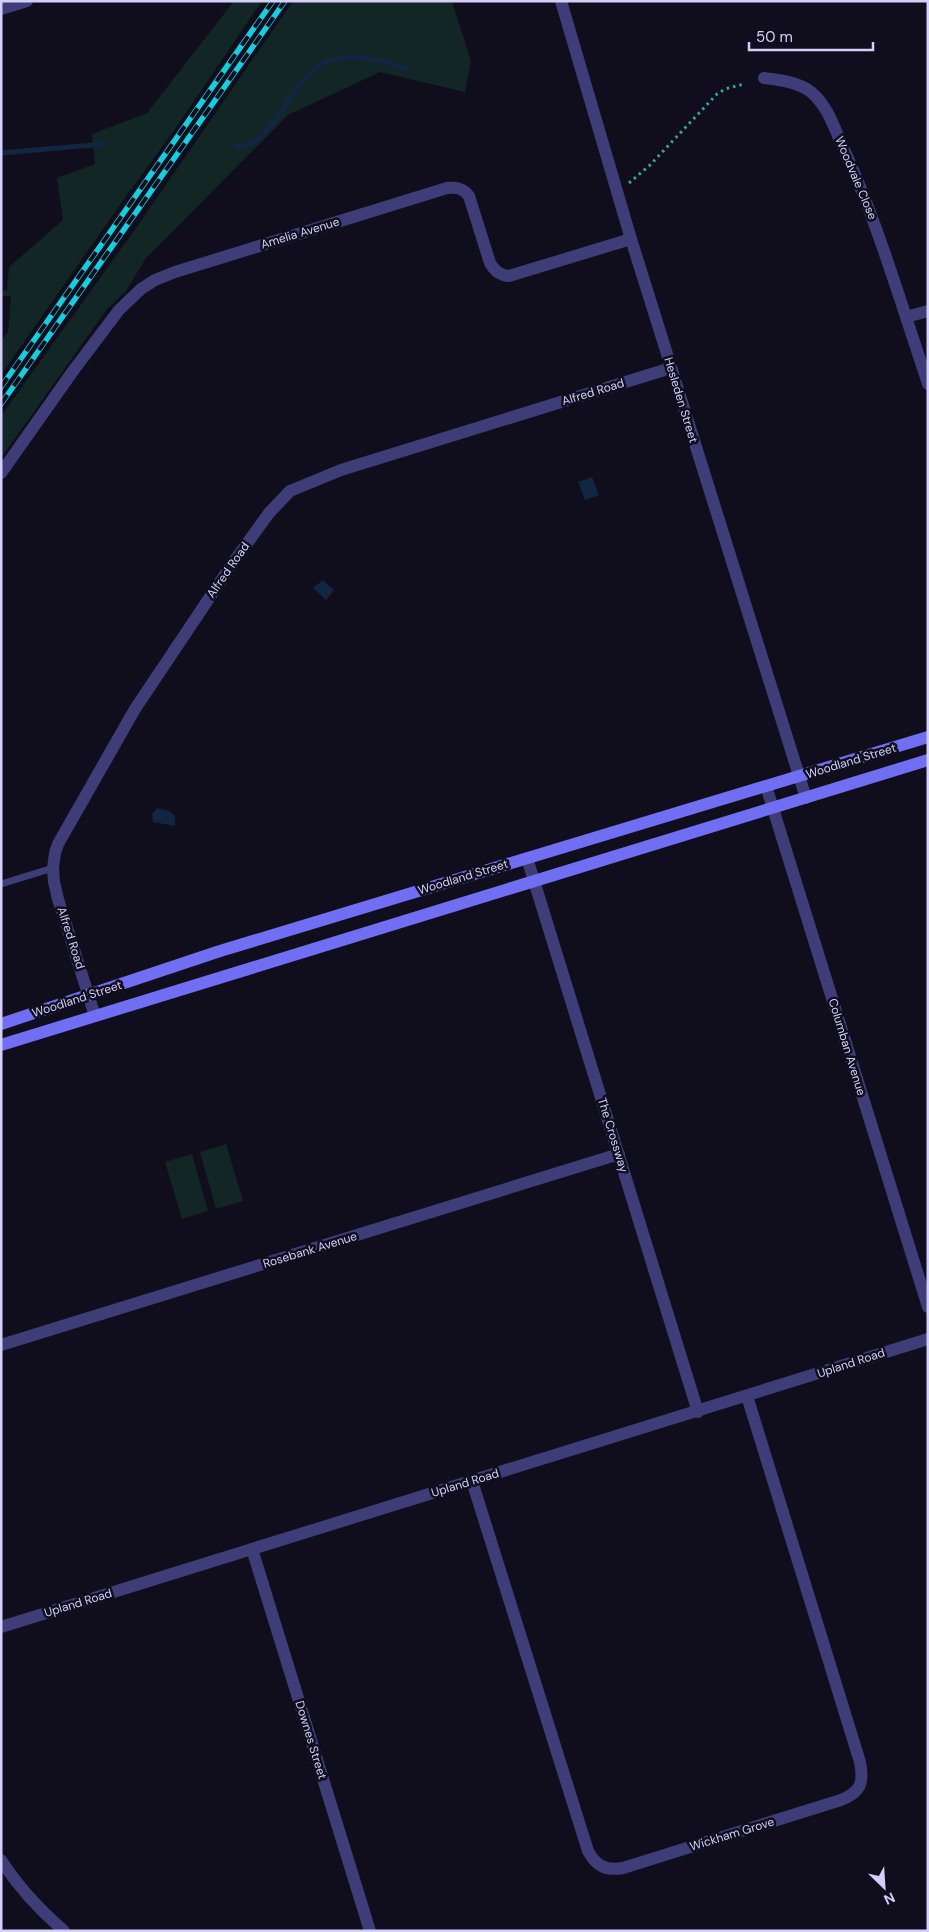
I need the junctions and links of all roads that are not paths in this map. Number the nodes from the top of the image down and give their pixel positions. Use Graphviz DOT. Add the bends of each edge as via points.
graph roads {
  1 [pos="27,1"];
  2 [pos="560,1"];
  3 [pos="1,9"];
  4 [pos="764,78"];
  5 [pos="632,238"];
  6 [pos="928,311"];
  7 [pos="906,317"];
  8 [pos="671,368"];
  9 [pos="928,384"];
  10 [pos="1,473"];
  11 [pos="928,737"];
  12 [pos="928,760"];
  13 [pos="799,776"];
  14 [pos="766,786"];
  15 [pos="806,798"];
  16 [pos="772,808"];
  17 [pos="527,858"];
  18 [pos="53,868"];
  19 [pos="534,882"];
  20 [pos="1,884"];
  21 [pos="89,996"];
  22 [pos="96,1016"];
  23 [pos="1,1024"];
  24 [pos="1,1045"];
  25 [pos="619,1154"];
  26 [pos="928,1307"];
  27 [pos="928,1339"];
  28 [pos="1,1345"];
  29 [pos="747,1396"];
  30 [pos="698,1412"];
  31 [pos="472,1480"];
  32 [pos="252,1549"];
  33 [pos="1,1626"];
  34 [pos="1,1860"];
  35 [pos="64,1931"];
  36 [pos="370,1931"];
  1 -- 3 [label="street"];
  2 -- 5 [label="street, Hesleden Street"];
  4 -- 7 [label="street, Woodvale Close" via="800,86 820,102 866,200"];
  5 -- 8 [label="street, Hesleden Street"];
  5 -- 10 [label="street, Amelia Avenue" via="503,276 490,263 469,196 456,187 175,272 141,289 119,310"];
  6 -- 7 [label="street"];
  7 -- 9 [label="street, Woodvale Close"];
  8 -- 13 [label="street, Hesleden Street"];
  8 -- 18 [label="street, Alfred Road" via="341,470 290,491 269,513 230,567 135,709 58,844"];
  11 -- 13 [label="main road, Woodland Street"];
  12 -- 15 [label="main road, Woodland Street"];
  13 -- 14 [label="main road, Woodland Street"];
  13 -- 15 [label="street, Hesleden Street"];
  14 -- 16 [label="street, Columban Avenue"];
  14 -- 17 [label="main road, Woodland Street"];
  15 -- 16 [label="main road, Woodland Street"];
  16 -- 19 [label="main road, Woodland Street"];
  16 -- 26 [label="street, Columban Avenue"];
  17 -- 19 [label="street, The Crossway"];
  17 -- 21 [label="main road, Woodland Street" via="220,952"];
  18 -- 20 [label="lane"];
  18 -- 21 [label="street, Alfred Road" via="58,899"];
  19 -- 22 [label="main road, Woodland Street"];
  19 -- 25 [label="street, The Crossway"];
  21 -- 22 [label="street, Alfred Road"];
  21 -- 23 [label="main road, Woodland Street"];
  22 -- 24 [label="main road, Woodland Street"];
  25 -- 28 [label="street, Rosebank Avenue"];
  25 -- 30 [label="street, The Crossway"];
  27 -- 29 [label="street, Upland Road"];
  29 -- 30 [label="street, Upland Road"];
  29 -- 31 [label="street, Wickham Grove" via="863,1776 851,1796 841,1800 623,1868 605,1868 588,1851"];
  30 -- 31 [label="street, Upland Road"];
  31 -- 32 [label="street, Upland Road"];
  32 -- 33 [label="street, Upland Road"];
  32 -- 36 [label="street, Downes Street"];
  34 -- 35 [label="street" via="27,1895"];
}
